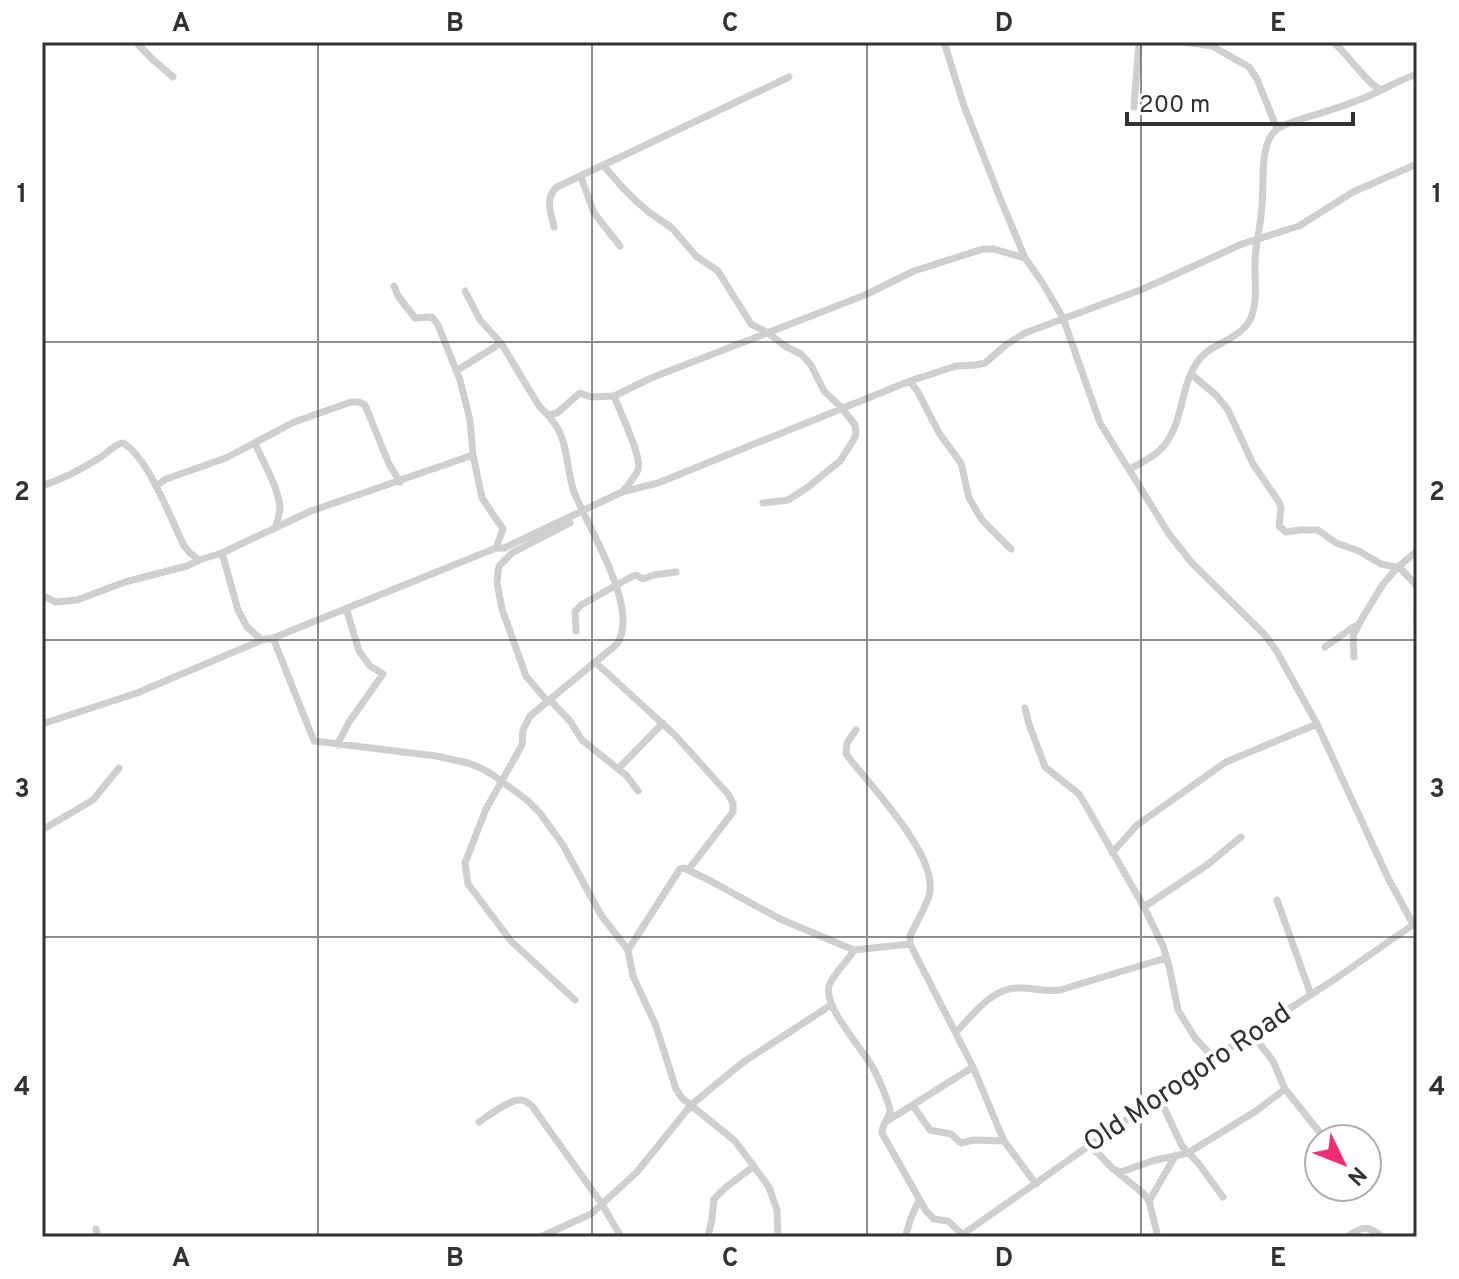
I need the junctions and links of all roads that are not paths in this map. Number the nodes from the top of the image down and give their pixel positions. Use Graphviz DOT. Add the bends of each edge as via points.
graph roads {
  1 [pos="136,42"];
  2 [pos="944,42"];
  3 [pos="1139,42"];
  4 [pos="1184,42"];
  5 [pos="1333,42"];
  6 [pos="1417,74"];
  7 [pos="173,77"];
  8 [pos="789,77"];
  9 [pos="1380,89"];
  10 [pos="1134,107"];
  11 [pos="1277,129"];
  12 [pos="1417,164"];
  13 [pos="603,165"];
  14 [pos="581,177"];
  15 [pos="554,227"];
  16 [pos="1258,240"];
  17 [pos="620,246"];
  18 [pos="1025,258"];
  19 [pos="394,286"];
  20 [pos="465,291"];
  21 [pos="1063,318"];
  22 [pos="768,333"];
  23 [pos="501,343"];
  24 [pos="456,371"];
  25 [pos="1191,374"];
  26 [pos="910,381"];
  27 [pos="614,396"];
  28 [pos="842,408"];
  29 [pos="548,415"];
  30 [pos="255,443"];
  31 [pos="473,455"];
  32 [pos="1130,469"];
  33 [pos="400,482"];
  34 [pos="42,486"];
  35 [pos="156,486"];
  36 [pos="622,492"];
  37 [pos="763,503"];
  38 [pos="585,513"];
  39 [pos="276,526"];
  40 [pos="496,548"];
  41 [pos="1011,549"];
  42 [pos="1417,551"];
  43 [pos="222,553"];
  44 [pos="199,560"];
  45 [pos="1398,567"];
  46 [pos="676,572"];
  47 [pos="615,586"];
  48 [pos="1417,586"];
  49 [pos="42,595"];
  50 [pos="346,608"];
  51 [pos="1417,614"];
  52 [pos="1417,621"];
  53 [pos="1360,622"];
  54 [pos="576,631"];
  55 [pos="273,638"];
  56 [pos="262,640"];
  57 [pos="1325,647"];
  58 [pos="1354,657"];
  59 [pos="595,662"];
  60 [pos="549,701"];
  61 [pos="1025,708"];
  62 [pos="663,723"];
  63 [pos="42,724"];
  64 [pos="1317,724"];
  65 [pos="856,730"];
  66 [pos="337,745"];
  67 [pos="119,768"];
  68 [pos="618,769"];
  69 [pos="503,782"];
  70 [pos="638,791"];
  71 [pos="42,830"];
  72 [pos="1241,837"];
  73 [pos="1112,853"];
  74 [pos="689,869"];
  75 [pos="1277,900"];
  76 [pos="1144,907"];
  77 [pos="1415,923"];
  78 [pos="910,944"];
  79 [pos="628,950"];
  80 [pos="854,950"];
  81 [pos="1166,958"];
  82 [pos="1311,995"];
  83 [pos="575,1000"];
  84 [pos="831,1005"];
  85 [pos="956,1032"];
  86 [pos="1252,1034"];
  87 [pos="1214,1058"];
  88 [pos="973,1067"];
  89 [pos="1285,1089"];
  90 [pos="1159,1097"];
  91 [pos="691,1105"];
  92 [pos="913,1106"];
  93 [pos="479,1122"];
  94 [pos="886,1122"];
  95 [pos="1312,1123"];
  96 [pos="1004,1141"];
  97 [pos="1090,1145"];
  98 [pos="1188,1153"];
  99 [pos="1176,1155"];
  100 [pos="754,1166"];
  101 [pos="1116,1171"];
  102 [pos="1036,1184"];
  103 [pos="1223,1197"];
  104 [pos="919,1200"];
  105 [pos="1149,1201"];
  106 [pos="603,1208"];
  107 [pos="961,1236"];
  108 [pos="540,1237"];
  109 [pos="621,1237"];
  110 [pos="708,1237"];
  111 [pos="778,1237"];
  112 [pos="905,1237"];
  113 [pos="1158,1237"];
  114 [pos="1347,1237"];
  115 [pos="1382,1237"];
  1 -- 7 [label="street"];
  2 -- 18 [label="street"];
  3 -- 10 [label="street"];
  4 -- 11 [label="street" via="1212,46 1249,67"];
  5 -- 9 [label="street"];
  6 -- 9 [label="street"];
  8 -- 13 [label="street"];
  9 -- 11 [label="street"];
  11 -- 16 [label="street" via="1268,143"];
  12 -- 16 [label="street" via="1353,192 1299,226"];
  13 -- 14 [label="street"];
  13 -- 22 [label="street" via="636,201 718,271 751,324"];
  14 -- 15 [label="street" via="550,192"];
  14 -- 17 [label="street" via="594,213"];
  16 -- 21 [label="street"];
  16 -- 25 [label="street" via="1256,298 1247,326 1203,355"];
  18 -- 21 [label="street"];
  18 -- 22 [label="street" via="983,249 914,271"];
  19 -- 24 [label="street" via="415,318 436,320"];
  20 -- 23 [label="street" via="480,320"];
  21 -- 26 [label="street" via="1025,333 985,363"];
  21 -- 32 [label="street" via="1100,423"];
  22 -- 27 [label="street"];
  22 -- 28 [label="street" via="801,354 824,391"];
  23 -- 24 [label="street"];
  23 -- 29 [label="street"];
  24 -- 31 [label="street" via="470,420"];
  25 -- 32 [label="street" via="1168,440"];
  25 -- 45 [label="street" via="1228,410 1253,464 1279,502 1282,530 1318,530 1381,564"];
  26 -- 28 [label="street"];
  26 -- 41 [label="street" via="961,463 969,498 982,520"];
  27 -- 29 [label="street" via="580,393"];
  27 -- 36 [label="street" via="640,465"];
  28 -- 36 [label="street" via="658,483"];
  28 -- 37 [label="street" via="856,434 840,461 788,500"];
  29 -- 38 [label="street" via="560,431"];
  30 -- 33 [label="street" via="294,422 359,402"];
  30 -- 35 [label="street"];
  30 -- 39 [label="street" via="279,502"];
  31 -- 33 [label="street"];
  31 -- 40 [label="street" via="482,498 503,529"];
  32 -- 64 [label="street" via="1192,563 1264,634"];
  33 -- 39 [label="street"];
  34 -- 35 [label="street" via="123,443 136,452"];
  35 -- 44 [label="street" via="184,546"];
  36 -- 38 [label="street"];
  38 -- 40 [label="street"];
  38 -- 47 [label="street"];
  38 -- 60 [label="street" via="520,548 499,566 502,609 526,676"];
  39 -- 43 [label="street"];
  40 -- 50 [label="street"];
  42 -- 45 [label="street"];
  43 -- 44 [label="street"];
  43 -- 56 [label="street" via="238,610"];
  44 -- 49 [label="street" via="77,600 55,602"];
  45 -- 48 [label="street"];
  45 -- 53 [label="street"];
  46 -- 47 [label="street" via="643,579 636,575"];
  47 -- 54 [label="street" via="576,609"];
  47 -- 59 [label="street" via="621,638"];
  50 -- 55 [label="street"];
  50 -- 66 [label="street" via="359,651 383,674"];
  51 -- 52 [label="street"];
  53 -- 57 [label="street"];
  53 -- 58 [label="street" via="1353,636"];
  55 -- 56 [label="street"];
  55 -- 66 [label="street" via="314,741"];
  56 -- 63 [label="street" via="137,693"];
  59 -- 60 [label="street"];
  59 -- 62 [label="street"];
  60 -- 68 [label="street" via="582,740"];
  60 -- 69 [label="street" via="525,724 522,745"];
  61 -- 73 [label="street" via="1045,767 1079,794"];
  62 -- 68 [label="street"];
  62 -- 74 [label="street" via="733,803 733,812"];
  64 -- 73 [label="street" via="1226,762 1137,825"];
  64 -- 77 [label="street" via="1388,878"];
  65 -- 78 [label="street" via="846,754 895,812 917,846 930,880"];
  66 -- 69 [label="street" via="468,763"];
  67 -- 71 [label="street" via="99,796"];
  68 -- 70 [label="street"];
  69 -- 79 [label="street" via="549,825 601,915"];
  69 -- 83 [label="street" via="465,863 468,884 511,941"];
  72 -- 76 [label="street"];
  73 -- 76 [label="street"];
  74 -- 79 [label="street" via="680,869 671,880"];
  74 -- 80 [label="street" via="780,919"];
  75 -- 82 [label="street"];
  76 -- 81 [label="street"];
  77 -- 82 [label="street, Old Morogoro Road"];
  78 -- 80 [label="street"];
  78 -- 85 [label="street"];
  79 -- 91 [label="street" via="676,1089"];
  80 -- 84 [label="street" via="829,983"];
  81 -- 85 [label="street" via="1060,990 1017,988 997,993"];
  81 -- 87 [label="street" via="1178,1010"];
  82 -- 86 [label="street, Old Morogoro Road"];
  84 -- 91 [label="street" via="742,1063"];
  84 -- 94 [label="street" via="874,1070 890,1109"];
  85 -- 88 [label="street"];
  86 -- 87 [label="street, Old Morogoro Road"];
  86 -- 89 [label="street" via="1273,1061"];
  87 -- 90 [label="street, Old Morogoro Road"];
  88 -- 92 [label="street"];
  88 -- 96 [label="street"];
  89 -- 95 [label="street"];
  89 -- 98 [label="street"];
  90 -- 97 [label="street, Old Morogoro Road"];
  90 -- 98 [label="street"];
  91 -- 100 [label="street" via="728,1135"];
  91 -- 106 [label="street"];
  92 -- 94 [label="street"];
  92 -- 96 [label="street" via="930,1130 951,1134 961,1143"];
  93 -- 106 [label="street" via="511,1102 526,1101"];
  94 -- 104 [label="street" via="882,1133"];
  96 -- 102 [label="street"];
  97 -- 101 [label="street"];
  97 -- 102 [label="street, Old Morogoro Road"];
  98 -- 99 [label="street"];
  98 -- 103 [label="street"];
  99 -- 101 [label="street"];
  99 -- 105 [label="street"];
  100 -- 110 [label="street" via="714,1199"];
  100 -- 111 [label="street" via="775,1200"];
  101 -- 105 [label="street"];
  102 -- 107 [label="street, Old Morogoro Road"];
  104 -- 107 [label="street" via="931,1217 948,1221"];
  104 -- 112 [label="street"];
  105 -- 113 [label="street"];
  106 -- 108 [label="street"];
  106 -- 109 [label="street"];
  114 -- 115 [label="street" via="1364,1228"];
}
